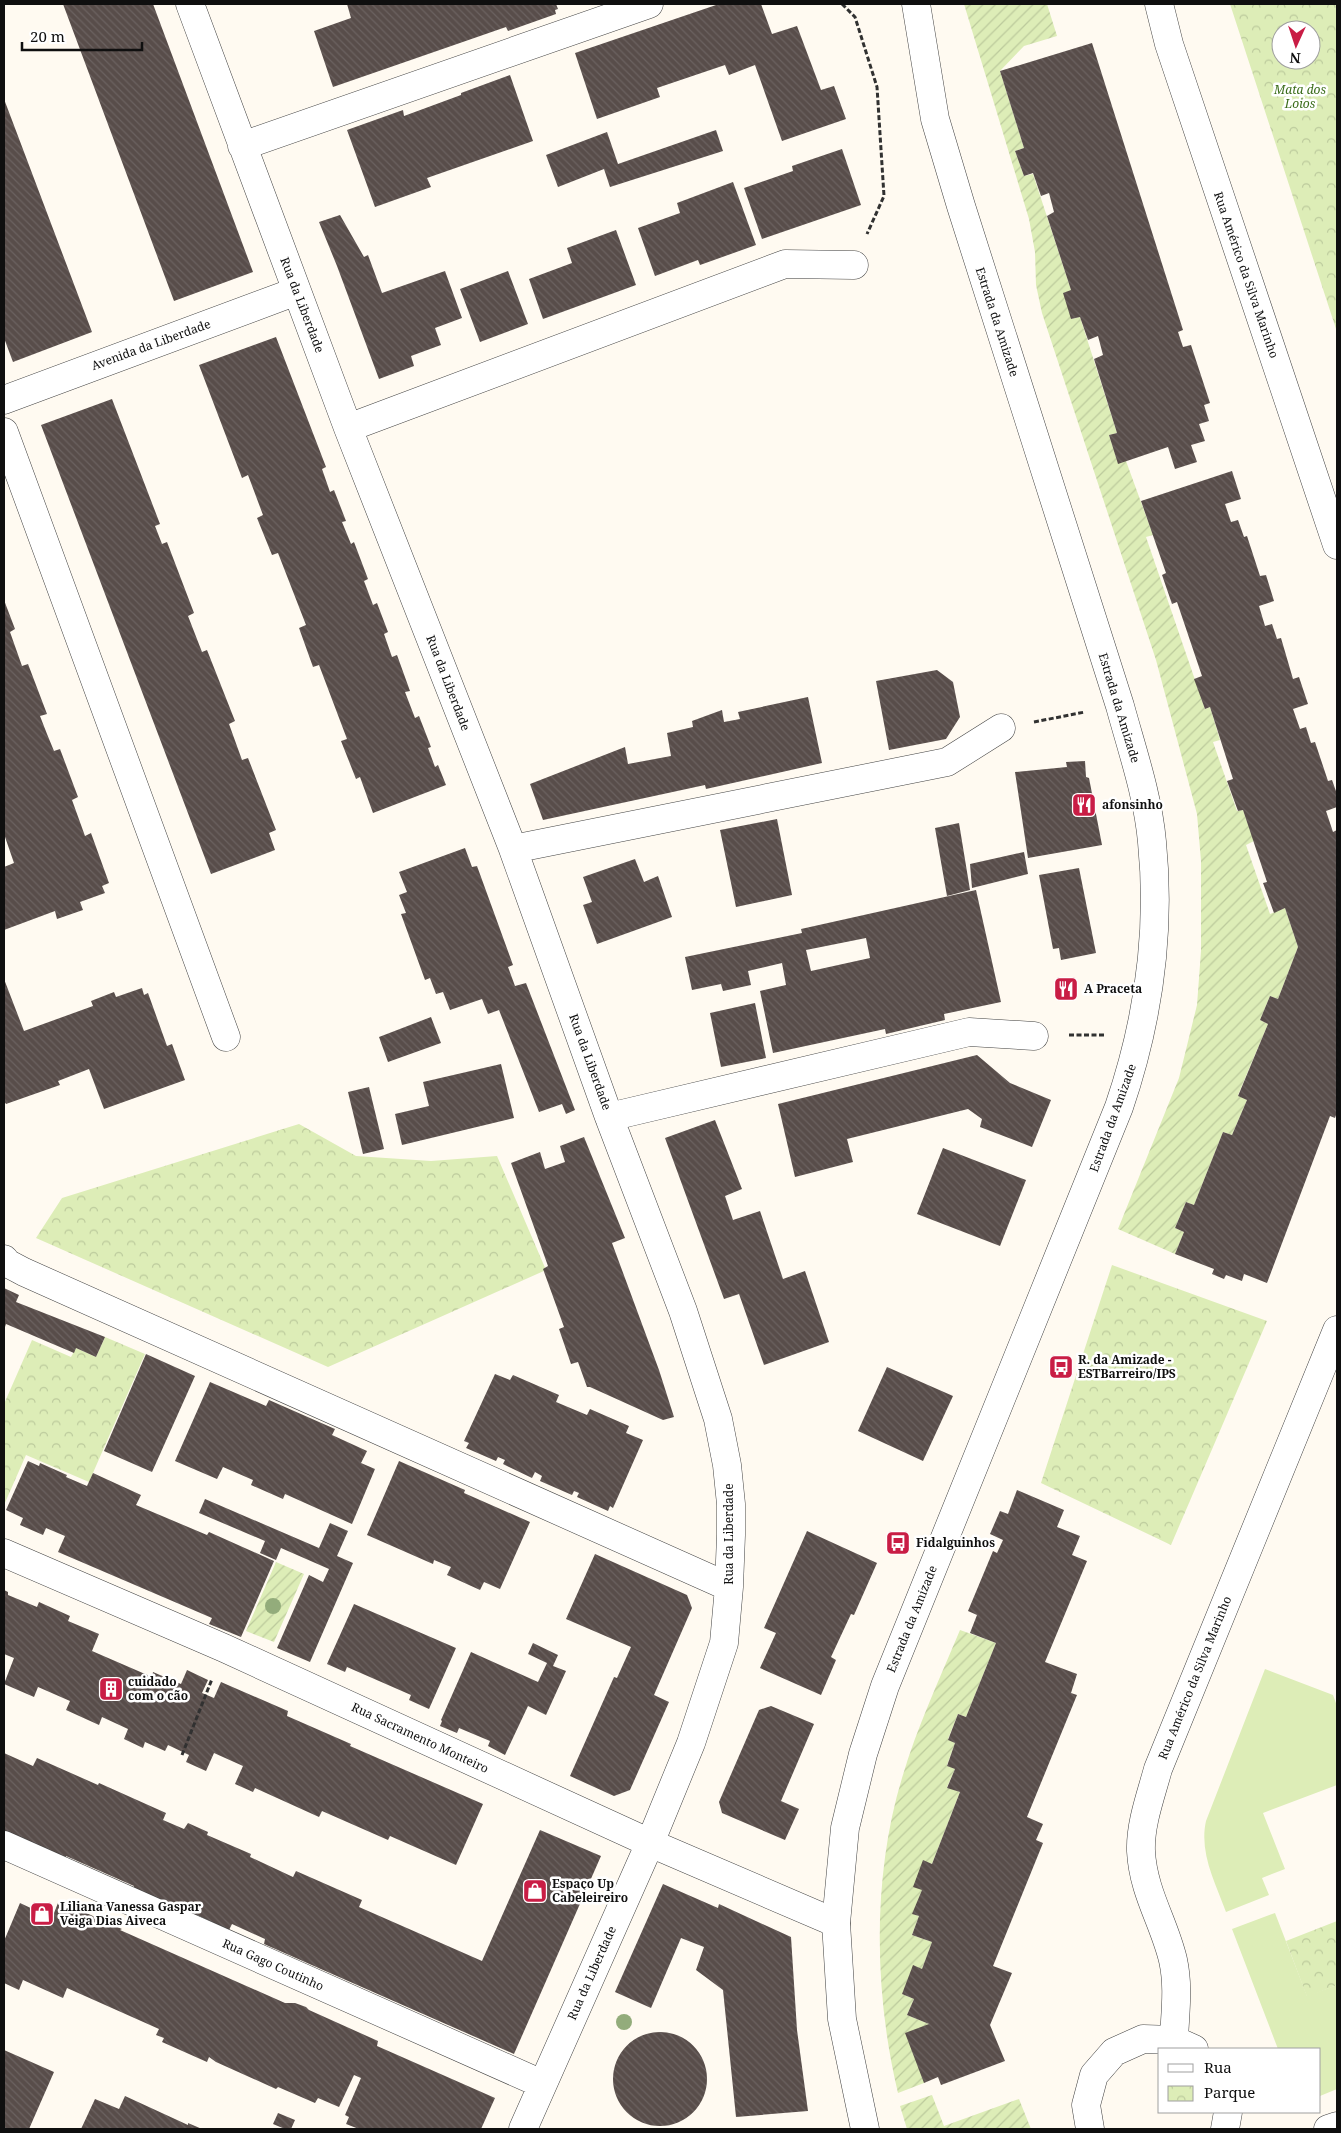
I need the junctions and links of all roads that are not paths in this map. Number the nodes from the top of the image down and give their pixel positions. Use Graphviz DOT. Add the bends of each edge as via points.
graph roads {
  1 [pos="190,4"];
  2 [pos="649,4"];
  3 [pos="916,4"];
  4 [pos="1159,4"];
  5 [pos="242,146"];
  6 [pos="854,265"];
  7 [pos="297,291"];
  8 [pos="4,400"];
  9 [pos="348,428"];
  10 [pos="4,432"];
  11 [pos="1337,544"];
  12 [pos="1001,728"];
  13 [pos="512,849"];
  14 [pos="1034,1036"];
  15 [pos="226,1037"];
  16 [pos="609,1117"];
  17 [pos="4,1259"];
  18 [pos="1337,1330"];
  19 [pos="4,1553"];
  20 [pos="729,1587"];
  21 [pos="650,1844"];
  22 [pos="4,1845"];
  23 [pos="836,1923"];
  24 [pos="1184,2044"];
  25 [pos="542,2084"];
  26 [pos="1228,2113"];
  27 [pos="1337,2126"];
  28 [pos="523,2129"];
  29 [pos="865,2129"];
  30 [pos="1090,2129"];
  31 [pos="1225,2129"];
  32 [pos="1328,2129"];
  1 -- 5 [label="street, Rua da Liberdade"];
  2 -- 5 [label="street"];
  3 -- 23 [label="street, Estrada da Amizade" via="935,119 1139,772 1152,841 1154,934 1141,1034 1119,1107 885,1686 863,1754 845,1828"];
  4 -- 11 [label="street, Rua Américo da Silva Marinho" via="1169,44"];
  5 -- 7 [label="street, Rua da Liberdade"];
  6 -- 9 [label="street" via="785,264"];
  7 -- 8 [label="street, Avenida da Liberdade"];
  7 -- 9 [label="street, Rua da Liberdade"];
  9 -- 13 [label="street, Rua da Liberdade"];
  10 -- 15 [label="street"];
  12 -- 13 [label="street" via="947,762"];
  13 -- 16 [label="street, Rua da Liberdade"];
  14 -- 16 [label="street" via="969,1032"];
  16 -- 20 [label="street, Rua da Liberdade" via="684,1311 718,1419 731,1504"];
  17 -- 20 [label="street" via="24,1272"];
  18 -- 24 [label="street, Rua Américo da Silva Marinho" via="1158,1769 1145,1816 1141,1850 1146,1885 1173,1959"];
  19 -- 21 [label="street, Rua Sacramento Monteiro" via="224,1648"];
  20 -- 21 [label="street, Rua da Liberdade" via="724,1643 691,1743"];
  21 -- 23 [label="street, Rua Sacramento Monteiro"];
  21 -- 25 [label="street, Rua da Liberdade"];
  22 -- 25 [label="street, Rua Gago Coutinho"];
  23 -- 29 [label="street, Estrada da Amizade" via="842,2019"];
  24 -- 30 [label="street" via="1143,2040 1114,2052 1094,2075 1086,2104"];
  25 -- 28 [label="street, Rua da Liberdade"];
  26 -- 31 [label="street"];
  27 -- 32 [label="street"];
}
